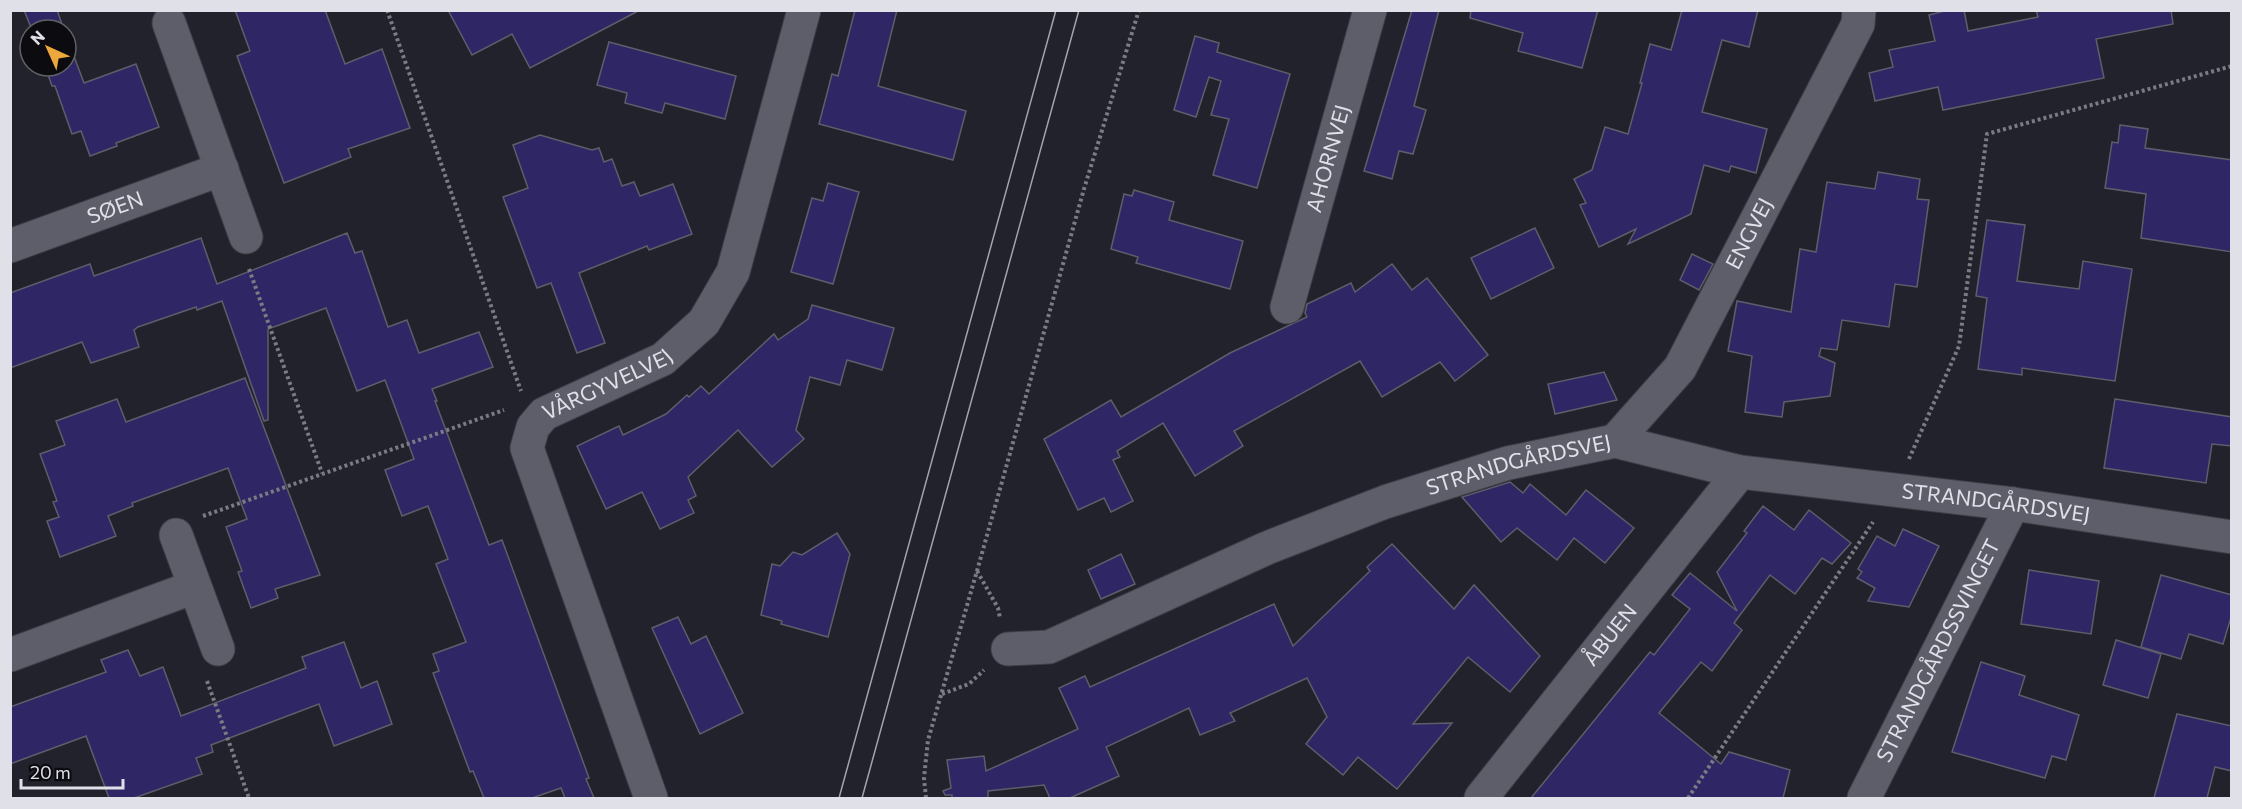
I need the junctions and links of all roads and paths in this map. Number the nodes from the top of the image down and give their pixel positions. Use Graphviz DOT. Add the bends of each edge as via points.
graph roads {
  1 [pos="387,10"];
  2 [pos="804,10"];
  3 [pos="1139,10"];
  4 [pos="1370,10"];
  5 [pos="1859,10"];
  6 [pos="169,23"];
  7 [pos="2232,66"];
  8 [pos="222,170"];
  9 [pos="246,237"];
  10 [pos="10,246"];
  11 [pos="1287,307"];
  12 [pos="525,402"];
  13 [pos="514,406"];
  14 [pos="1615,441"];
  15 [pos="1740,472"];
  16 [pos="322,473"];
  17 [pos="1895,489"];
  18 [pos="2013,504"];
  19 [pos="176,535"];
  20 [pos="2232,537"];
  21 [pos="977,571"];
  22 [pos="194,587"];
  23 [pos="1008,649"];
  24 [pos="218,650"];
  25 [pos="10,655"];
  26 [pos="941,694"];
  27 [pos="249,798"];
  28 [pos="651,798"];
  29 [pos="926,798"];
  30 [pos="1481,798"];
  31 [pos="1688,798"];
  32 [pos="1864,798"];
  1 -- 12 [label="path"];
  2 -- 28 [label="street, VÅRGYVELVEJ" via="733,272 704,322 663,359 544,414 533,427 527,448"];
  3 -- 21 [label="path" via="1084,189"];
  4 -- 11 [label="street, AHORNVEJ"];
  5 -- 14 [label="street, ENGVEJ" via="1858,24 1680,368"];
  6 -- 8 [label="street"];
  7 -- 17 [label="path" via="1987,134 1959,346"];
  8 -- 9 [label="street"];
  8 -- 10 [label="street, SØEN"];
  9 -- 16 [label="path" via="240,243"];
  13 -- 16 [label="path"];
  14 -- 15 [label="street, STRANDGÅRDSVEJ"];
  14 -- 23 [label="street, STRANDGÅRDSVEJ" via="1508,463 1385,502 1267,548 1049,647"];
  15 -- 17 [label="street, STRANDGÅRDSVEJ"];
  15 -- 30 [label="street, ÅBUEN"];
  16 -- 19 [label="path" via="195,519"];
  17 -- 18 [label="street, STRANDGÅRDSVEJ"];
  17 -- 31 [label="path"];
  18 -- 20 [label="street, STRANDGÅRDSVEJ"];
  18 -- 32 [label="street, STRANDGÅRDSSVINGET"];
  19 -- 22 [label="street"];
  21 -- 23 [label="path" via="998,608"];
  21 -- 26 [label="path"];
  22 -- 24 [label="street"];
  22 -- 25 [label="street"];
  23 -- 26 [label="path" via="969,684"];
  24 -- 27 [label="path" via="201,666"];
  26 -- 29 [label="path" via="928,740"];
}
